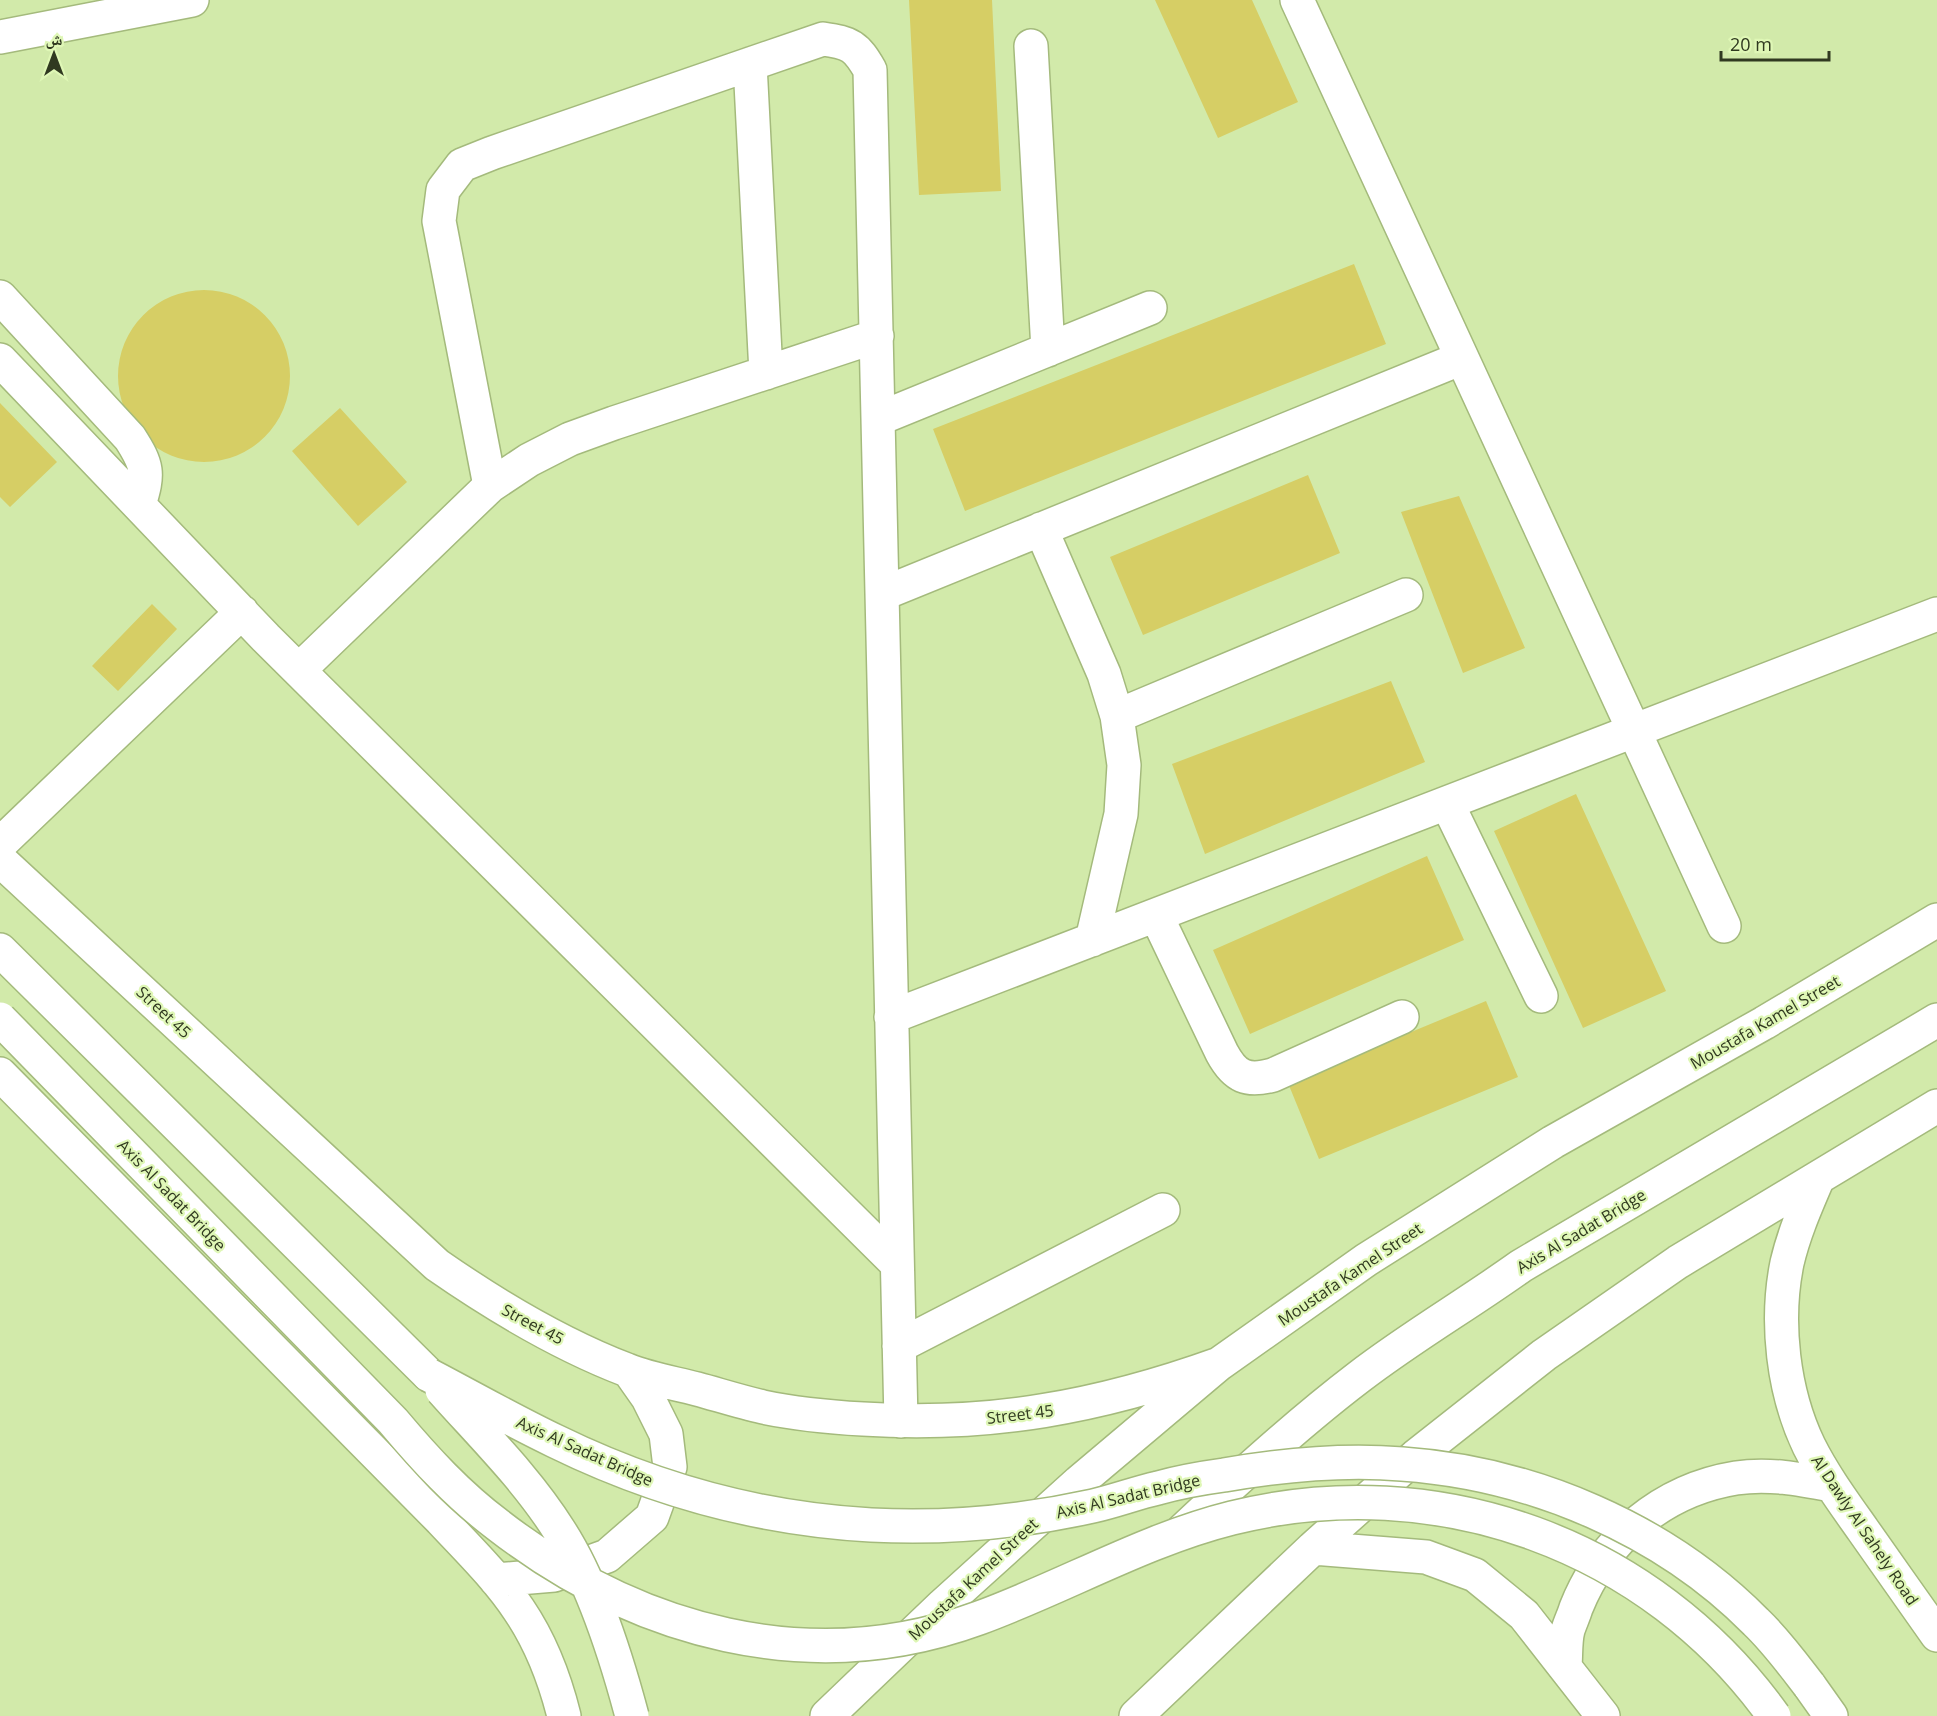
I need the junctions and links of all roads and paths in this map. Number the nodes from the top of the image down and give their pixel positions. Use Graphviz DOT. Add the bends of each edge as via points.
graph roads {
  1 [pos="192,0"];
  2 [pos="1297,0"];
  3 [pos="79,11"];
  4 [pos="0,37"];
  5 [pos="1031,46"];
  6 [pos="750,64"];
  7 [pos="0,297"];
  8 [pos="1150,308"];
  9 [pos="877,336"];
  10 [pos="1048,350"];
  11 [pos="1462,358"];
  12 [pos="0,360"];
  13 [pos="766,373"];
  14 [pos="878,419"];
  15 [pos="490,486"];
  16 [pos="139,505"];
  17 [pos="1041,529"];
  18 [pos="882,594"];
  19 [pos="1406,595"];
  20 [pos="242,612"];
  21 [pos="1937,614"];
  22 [pos="299,670"];
  23 [pos="1118,716"];
  24 [pos="1634,731"];
  25 [pos="1447,803"];
  26 [pos="0,844"];
  27 [pos="0,860"];
  28 [pos="1156,915"];
  29 [pos="1937,920"];
  30 [pos="1724,926"];
  31 [pos="1092,940"];
  32 [pos="0,950"];
  33 [pos="1541,996"];
  34 [pos="891,1017"];
  35 [pos="1402,1017"];
  36 [pos="0,1019"];
  37 [pos="1937,1020"];
  38 [pos="0,1074"];
  39 [pos="1937,1106"];
  40 [pos="1818,1178"];
  41 [pos="1162,1210"];
  42 [pos="896,1263"];
  43 [pos="899,1346"];
  44 [pos="1219,1364"];
  45 [pos="629,1371"];
  46 [pos="429,1375"];
  47 [pos="901,1421"];
  48 [pos="1831,1485"];
  49 [pos="1180,1533"];
  50 [pos="1313,1548"];
  51 [pos="496,1580"];
  52 [pos="1937,1635"];
  53 [pos="1565,1666"];
  54 [pos="564,1716"];
  55 [pos="632,1716"];
  56 [pos="827,1716"];
  57 [pos="1136,1716"];
  58 [pos="1603,1716"];
  59 [pos="1774,1716"];
  60 [pos="1831,1716"];
  1 -- 3 [label="main road"];
  2 -- 11 [label="main road"];
  3 -- 4 [label="main road"];
  5 -- 10 [label="main road"];
  6 -- 9 [label="main road" via="823,39 843,42 860,53 870,70"];
  6 -- 13 [label="main road"];
  6 -- 15 [label="main road" via="462,165 443,190 439,221"];
  7 -- 16 [label="main road" via="130,438 143,458 146,482"];
  8 -- 10 [label="main road"];
  9 -- 13 [label="main road"];
  9 -- 14 [label="main road"];
  10 -- 14 [label="main road"];
  11 -- 17 [label="main road"];
  11 -- 24 [label="main road"];
  12 -- 16 [label="main road"];
  13 -- 15 [label="main road" via="570,439"];
  14 -- 18 [label="main road"];
  15 -- 22 [label="main road"];
  16 -- 20 [label="main road"];
  17 -- 18 [label="main road"];
  17 -- 23 [label="main road" via="1104,674"];
  18 -- 34 [label="main road"];
  19 -- 23 [label="main road"];
  20 -- 22 [label="main road"];
  20 -- 26 [label="main road"];
  21 -- 24 [label="main road"];
  22 -- 42 [label="main road"];
  23 -- 31 [label="main road" via="1124,765 1120,813"];
  24 -- 25 [label="main road"];
  24 -- 30 [label="main road"];
  25 -- 28 [label="main road"];
  25 -- 33 [label="main road"];
  27 -- 45 [label="main road, Street 45" via="436,1265 537,1329"];
  28 -- 31 [label="main road"];
  28 -- 35 [label="main road" via="1222,1053 1230,1067 1242,1076 1258,1079 1273,1075"];
  29 -- 44 [label="main road, Moustafa Kamel Street" via="1553,1142 1366,1260"];
  31 -- 34 [label="main road"];
  32 -- 46 [label="main road, Axis Al Sadat Bridge"];
  34 -- 42 [label="main road"];
  36 -- 49 [label="main road, Axis Al Sadat Bridge, bridge" via="459,1492 535,1552 618,1598 662,1617 754,1641 802,1646 894,1641 979,1618"];
  37 -- 49 [label="main road, Axis Al Sadat Bridge, bridge" via="1521,1266 1416,1337 1298,1425"];
  38 -- 51 [label="main road"];
  39 -- 40 [label="main road"];
  40 -- 48 [label="main road, Al Dawly Al Sahely Road" via="1799,1220 1787,1264 1782,1310 1784,1356 1793,1402 1809,1445"];
  40 -- 50 [label="main road" via="1678,1262 1544,1355 1416,1456"];
  41 -- 43 [label="main road"];
  42 -- 43 [label="main road"];
  43 -- 47 [label="main road"];
  44 -- 47 [label="main road, Street 45" via="1165,1384 1052,1411 937,1422"];
  44 -- 56 [label="main road, Moustafa Kamel Street" via="1062,1497"];
  45 -- 47 [label="main road, Street 45" via="763,1407 821,1416"];
  45 -- 51 [label="main road" via="666,1434 670,1467 652,1517 607,1556 554,1575"];
  46 -- 55 [label="main road, Axis Al Sadat Bridge, bridge" via="525,1483 560,1530 606,1629"];
  46 -- 60 [label="main road, Axis Al Sadat Bridge, bridge" via="556,1442 657,1483 760,1511 824,1521 926,1526 995,1522 1097,1505 1221,1475 1285,1466 1402,1464 1499,1479 1593,1511 1678,1559 1755,1620 1784,1651"];
  48 -- 52 [label="main road, Al Dawly Al Sahely Road"];
  48 -- 53 [label="main road" via="1784,1476 1736,1478 1690,1491 1648,1514 1612,1546 1585,1585 1568,1630"];
  49 -- 59 [label="main road, Axis Al Sadat Bridge, bridge" via="1284,1508 1337,1503 1388,1504 1487,1518 1574,1549 1646,1590 1711,1643"];
  50 -- 53 [label="main road" via="1426,1557 1475,1575 1524,1615"];
  50 -- 57 [label="main road"];
  51 -- 54 [label="main road" via="520,1612 543,1654"];
  53 -- 58 [label="main road"];
}
